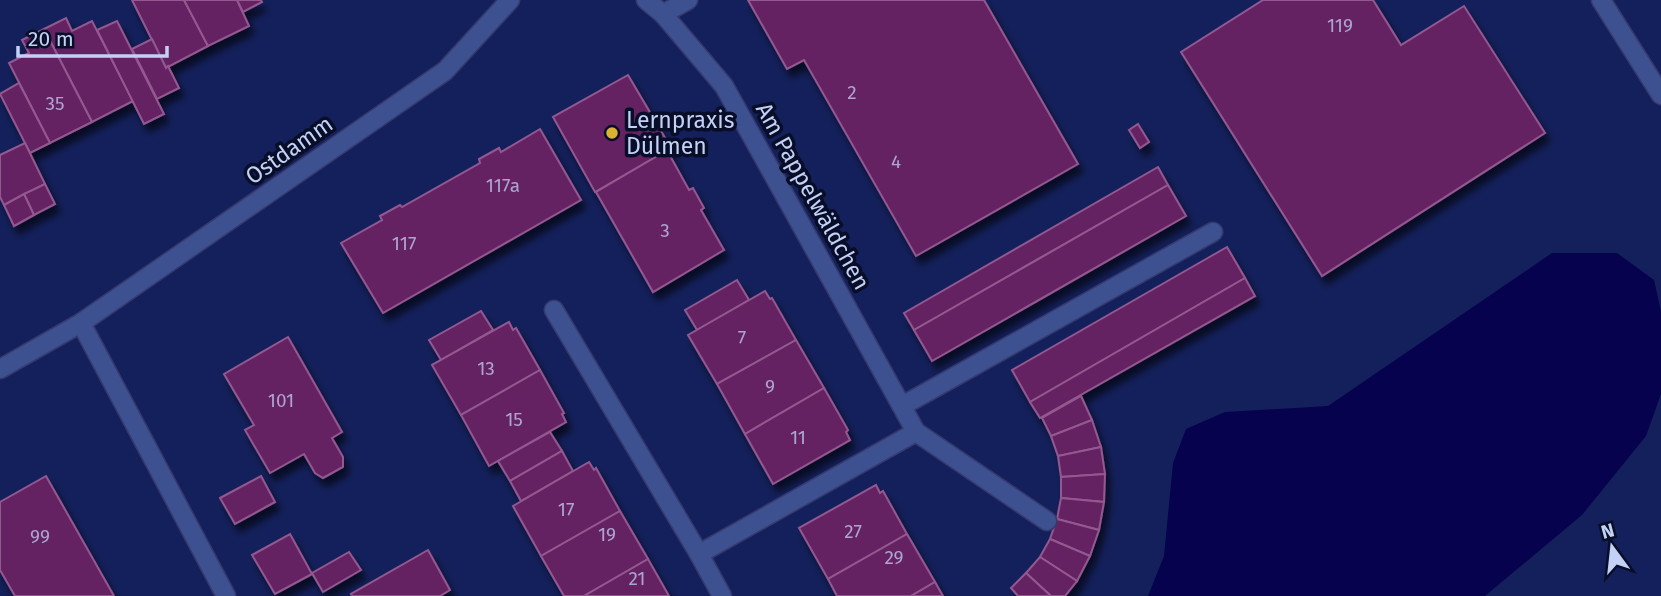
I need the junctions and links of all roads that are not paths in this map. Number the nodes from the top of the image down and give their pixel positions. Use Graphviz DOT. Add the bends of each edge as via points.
graph roads {
  1 [pos="510,0"];
  2 [pos="646,0"];
  3 [pos="688,0"];
  4 [pos="1601,0"];
  5 [pos="663,14"];
  6 [pos="1661,95"];
  7 [pos="1213,232"];
  8 [pos="554,310"];
  9 [pos="81,323"];
  10 [pos="0,369"];
  11 [pos="902,405"];
  12 [pos="916,432"];
  13 [pos="1047,521"];
  14 [pos="699,554"];
  15 [pos="226,596"];
  16 [pos="722,596"];
  1 -- 9 [label="street, Ostdamm" via="445,71"];
  2 -- 5 [label="street, Am Pappelwäldchen"];
  3 -- 5 [label="street"];
  4 -- 6 [label="street"];
  5 -- 11 [label="street, Am Pappelwäldchen" via="724,86"];
  7 -- 11 [label="street"];
  8 -- 14 [label="street"];
  9 -- 10 [label="street, Ostdamm"];
  9 -- 15 [label="street"];
  11 -- 12 [label="street, Am Pappelwäldchen"];
  12 -- 13 [label="street, Am Pappelwäldchen"];
  12 -- 14 [label="street"];
  14 -- 16 [label="street"];
}
